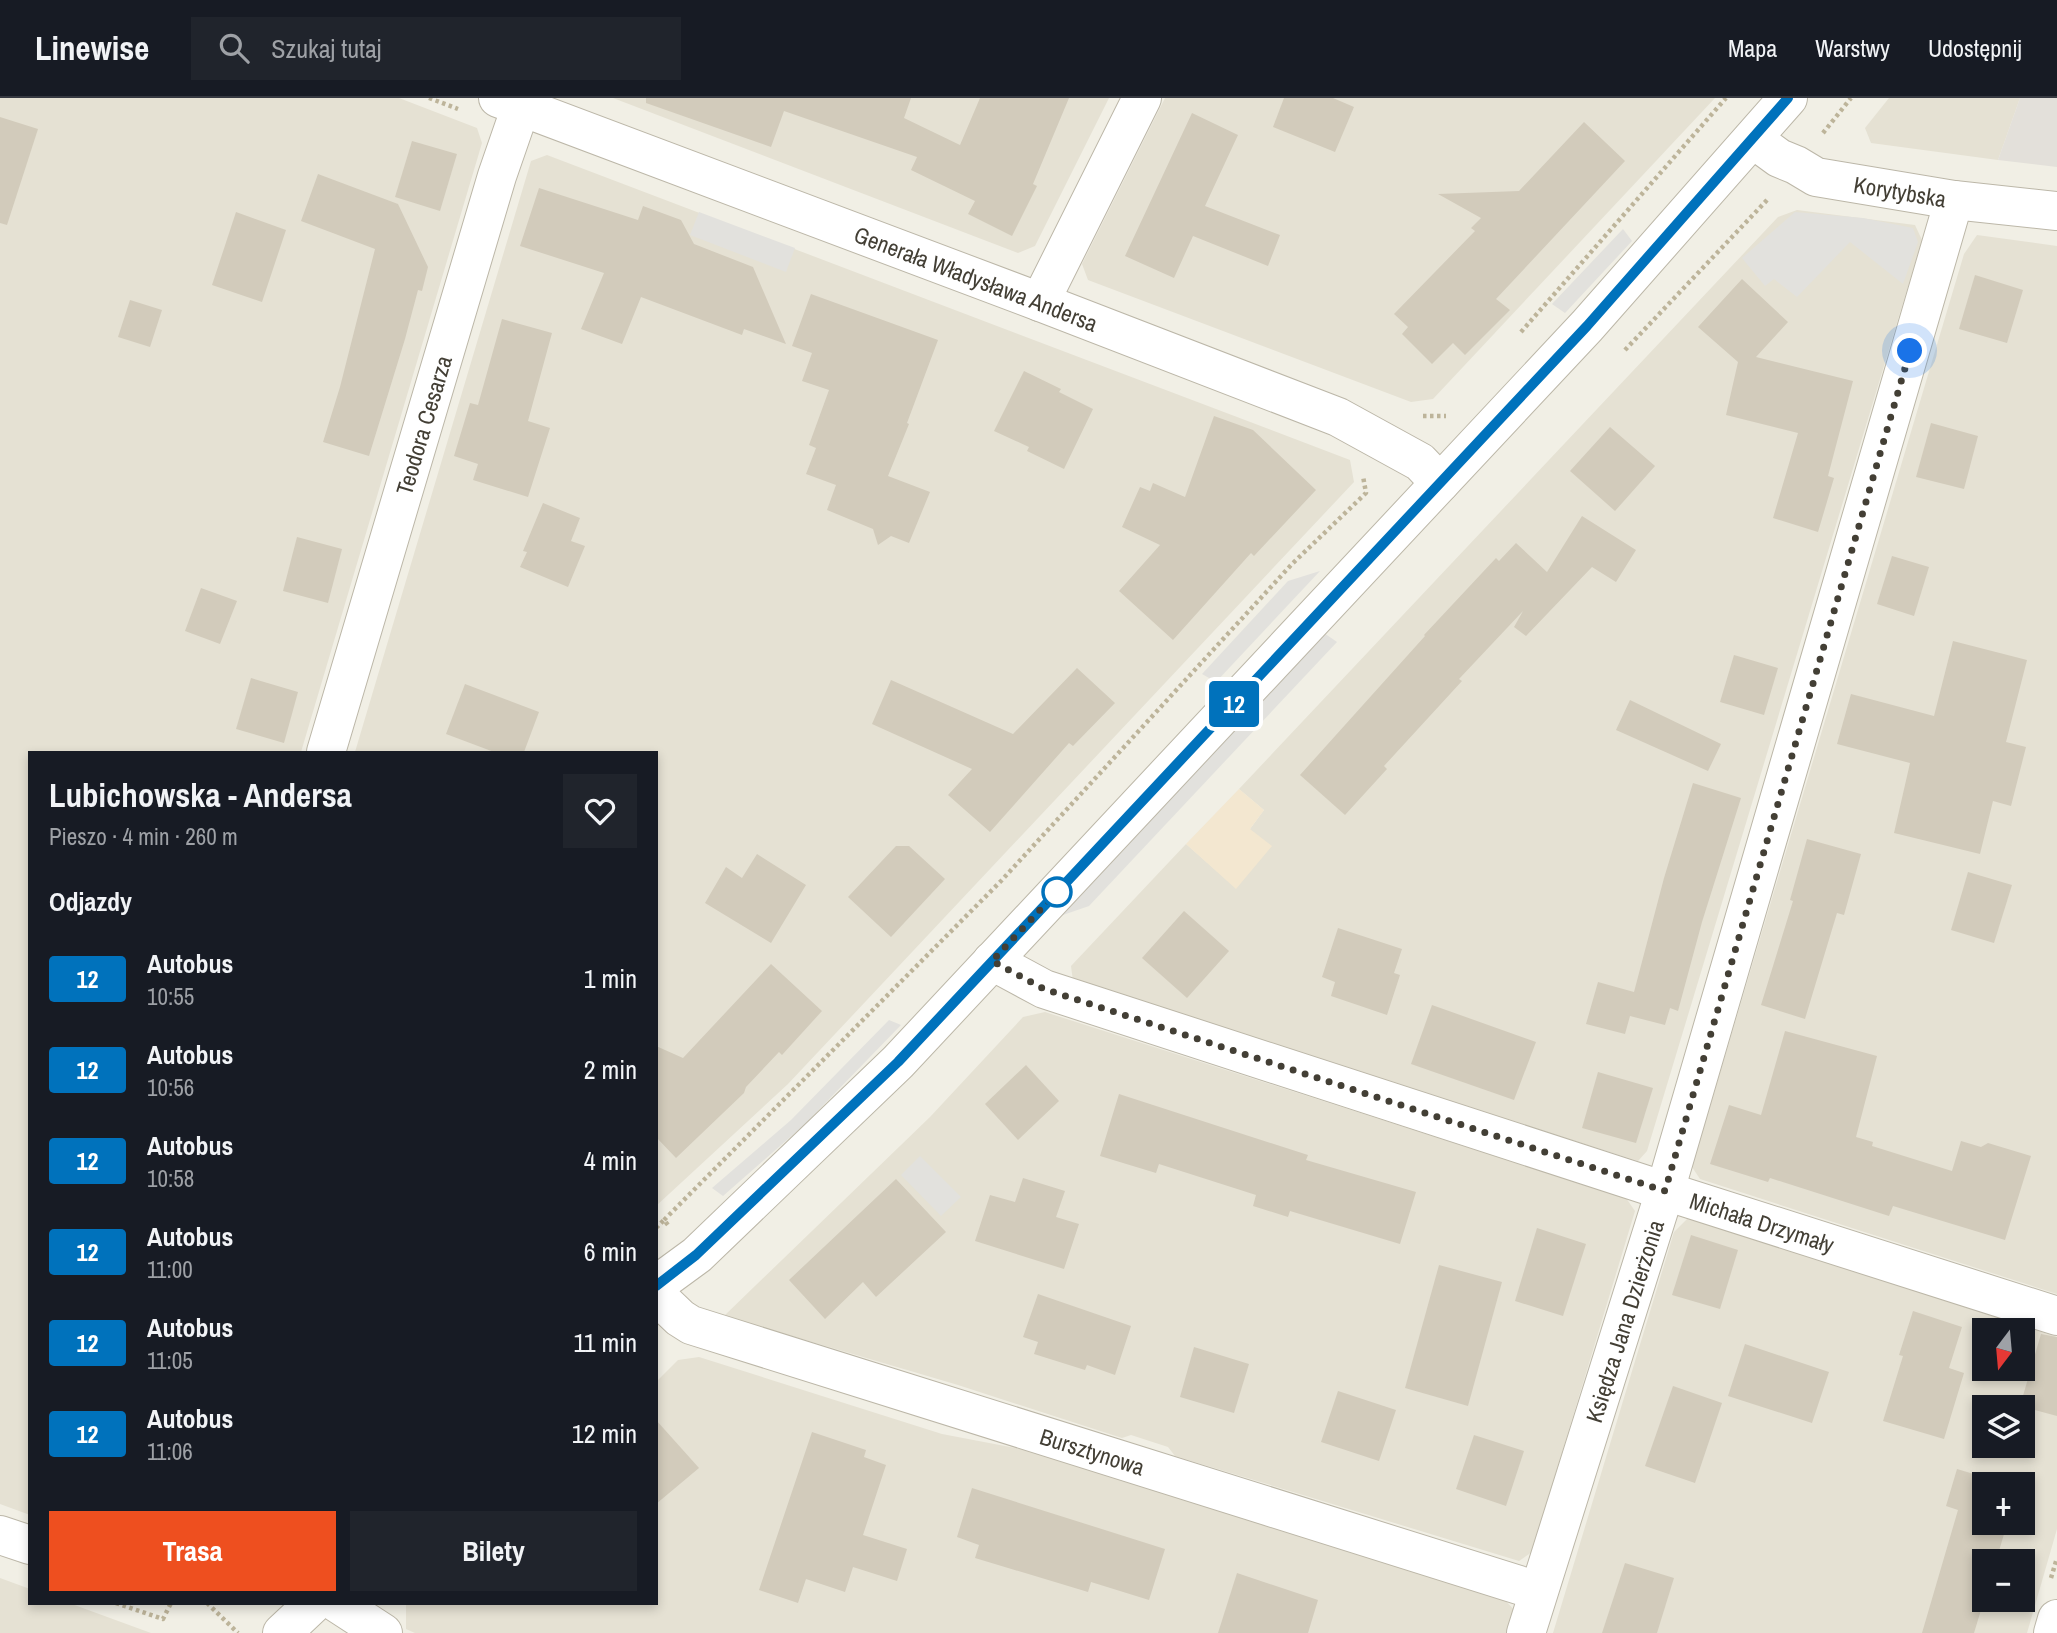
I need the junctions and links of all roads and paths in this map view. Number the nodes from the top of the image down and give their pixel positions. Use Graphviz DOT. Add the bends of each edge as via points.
graph roads {
  1 [pos="1142,98"];
  2 [pos="1726,98"];
  3 [pos="1788,98"];
  4 [pos="514,101"];
  5 [pos="1753,139"];
  6 [pos="1954,200"];
  7 [pos="2057,211"];
  8 [pos="1040,302"];
  9 [pos="1514,340"];
  10 [pos="1420,416"];
  11 [pos="1449,416"];
  12 [pos="1362,472"];
  13 [pos="1440,483"];
  14 [pos="326,751"];
  15 [pos="992,961"];
  16 [pos="1665,1191"];
  17 [pos="664,1220"];
  18 [pos="658,1284"];
  19 [pos="658,1297"];
  20 [pos="2057,1316"];
  21 [pos="0,1535"];
  22 [pos="28,1544"];
  23 [pos="1538,1591"];
  24 [pos="122,1605"];
  25 [pos="170,1605"];
  26 [pos="209,1605"];
  27 [pos="312,1605"];
  28 [pos="340,1605"];
  29 [pos="2057,1619"];
  30 [pos="238,1633"];
  31 [pos="282,1633"];
  32 [pos="383,1633"];
  33 [pos="1526,1633"];
  34 [pos="2053,1633"];
  1 -- 8 [label="street"];
  2 -- 9 [label="path"];
  3 -- 5 [label="street"];
  4 -- 8 [label="street, Generała Władysława Andersa"];
  4 -- 14 [label="street, Teodora Cesarza" via="497,176"];
  5 -- 6 [label="street, Korytybska" via="1816,177"];
  5 -- 13 [label="street"];
  6 -- 7 [label="street, Korytybska"];
  6 -- 16 [label="street, Księdza Jana Dzierżonia"];
  8 -- 13 [label="street, Generała Władysława Andersa" via="1338,417 1420,462"];
  10 -- 11 [label="path"];
  12 -- 17 [label="path" via="1366,493 1292,564 1001,881"];
  13 -- 15 [label="street"];
  15 -- 16 [label="street, Michała Drzymały" via="1044,989"];
  15 -- 18 [label="street" via="898,1062 696,1255"];
  16 -- 20 [label="street, Michała Drzymały"];
  16 -- 23 [label="street, Księdza Jana Dzierżonia"];
  19 -- 23 [label="street, Bursztynowa" via="691,1325"];
  21 -- 22 [label="street"];
  23 -- 33 [label="street, Księdza Jana Dzierżonia"];
  24 -- 25 [label="path" via="163,1619"];
  26 -- 30 [label="path"];
  27 -- 31 [label="street"];
  28 -- 32 [label="street"];
  29 -- 34 [label="street"];
}
